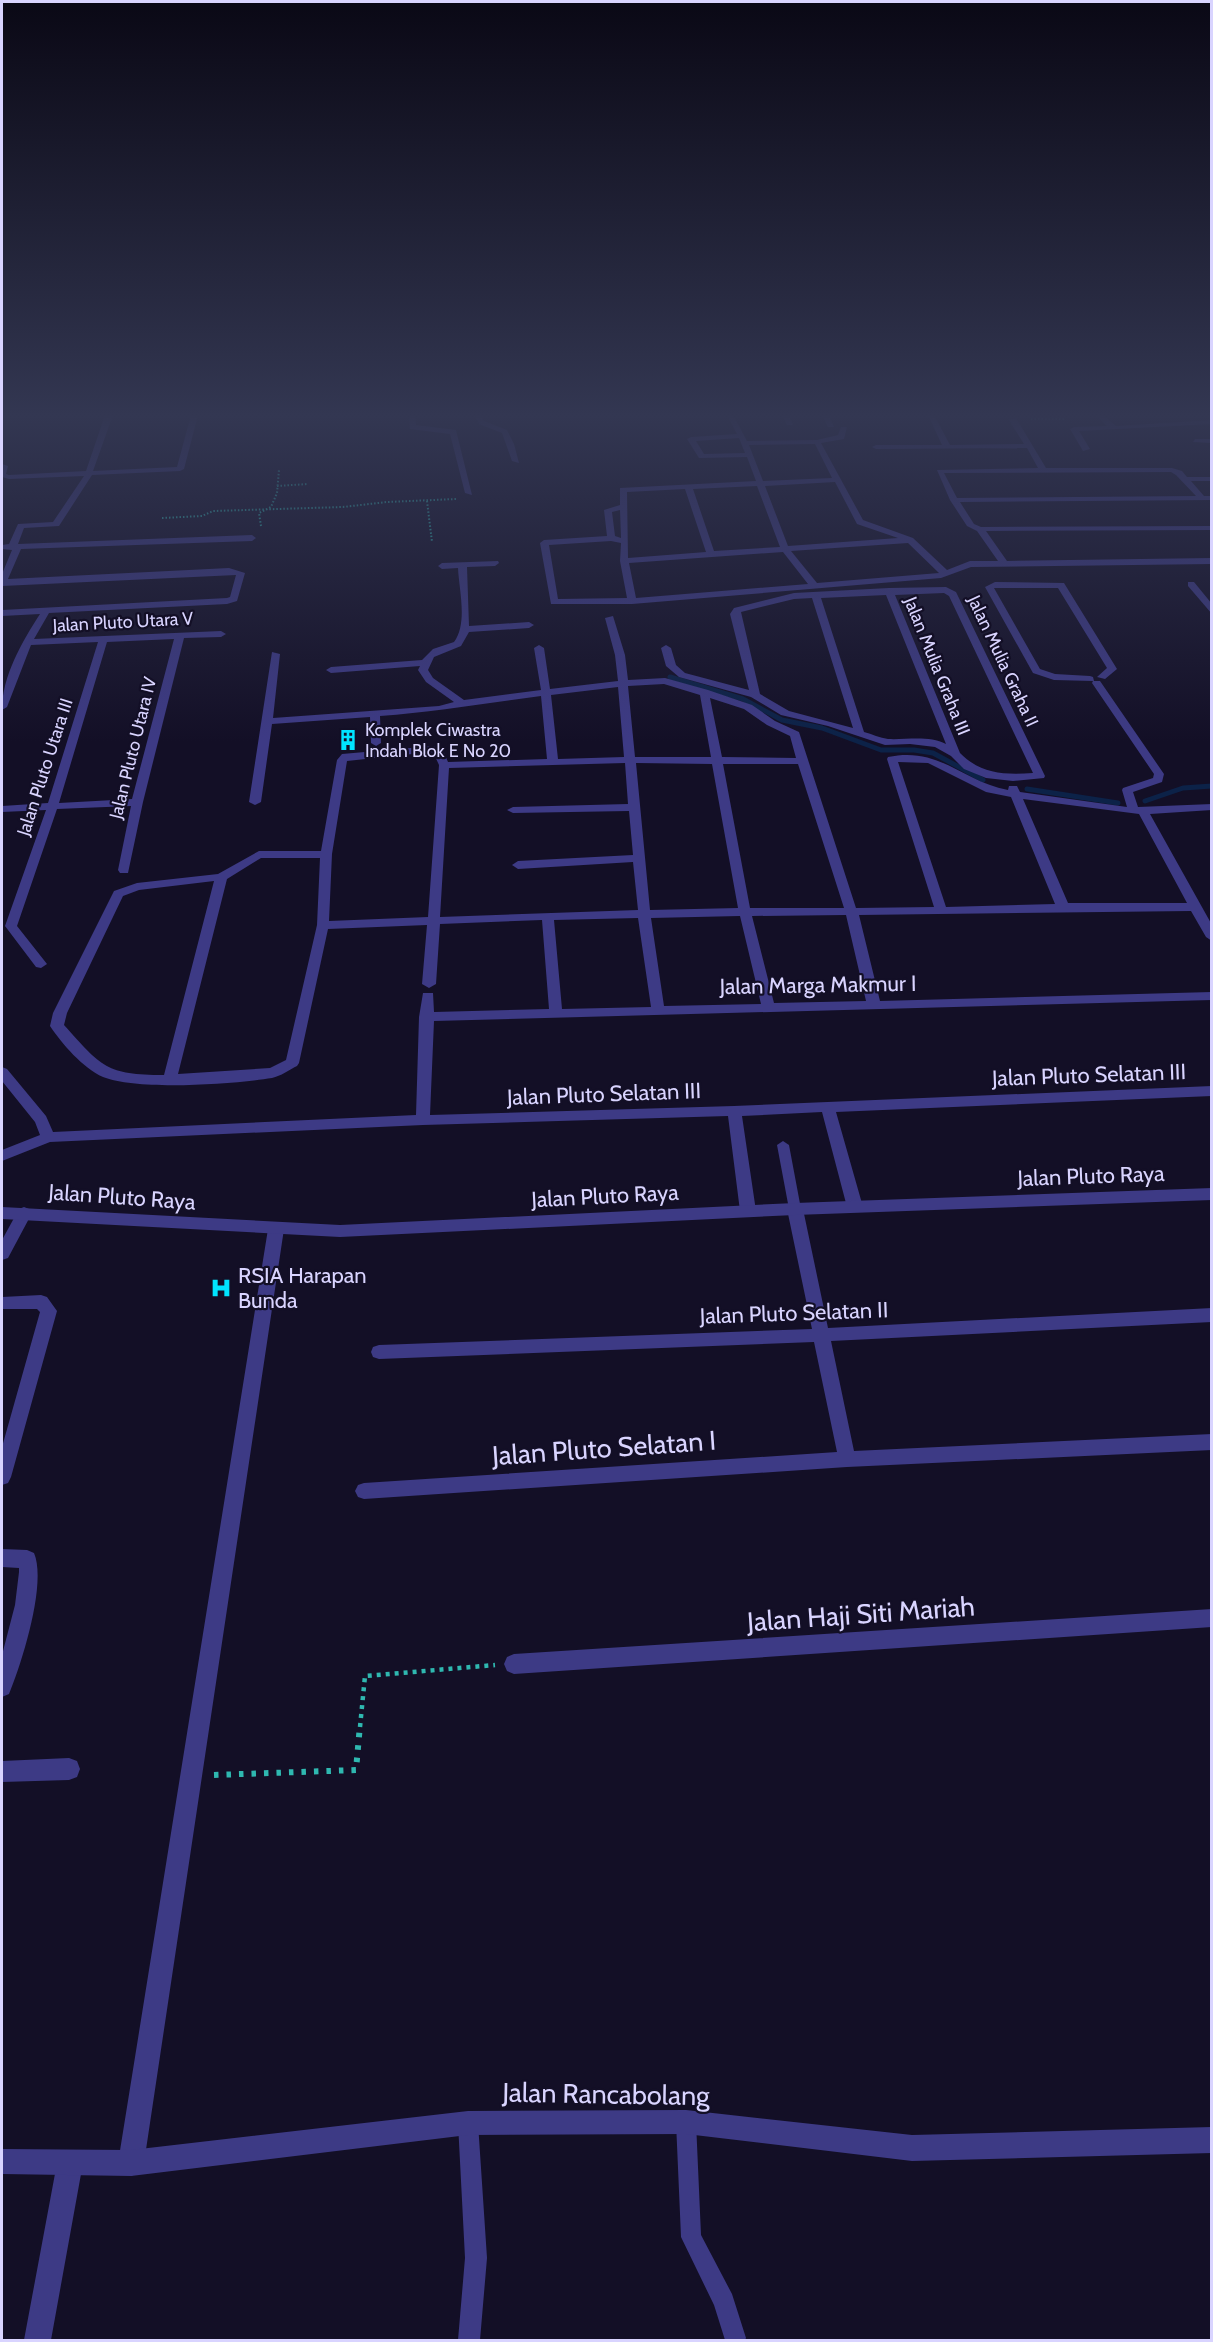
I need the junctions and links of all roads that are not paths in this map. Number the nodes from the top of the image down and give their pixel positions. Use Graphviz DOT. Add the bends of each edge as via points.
graph roads {
  1 [pos="52,524"];
  2 [pos="610,524"];
  3 [pos="625,524"];
  4 [pos="701,524"];
  5 [pos="776,524"];
  6 [pos="861,524"];
  7 [pos="866,524"];
  8 [pos="970,524"];
  9 [pos="1212,528"];
  10 [pos="980,529"];
  11 [pos="252,538"];
  12 [pos="611,538"];
  13 [pos="910,540"];
  14 [pos="625,541"];
  15 [pos="870,542"];
  16 [pos="2,548"];
  17 [pos="14,548"];
  18 [pos="785,549"];
  19 [pos="711,554"];
  20 [pos="624,561"];
  21 [pos="1173,561"];
  22 [pos="1212,561"];
  23 [pos="495,563"];
  24 [pos="1004,564"];
  25 [pos="462,565"];
  26 [pos="442,566"];
  27 [pos="1180,569"];
  28 [pos="946,574"];
  29 [pos="2,583"];
  30 [pos="814,585"];
  31 [pos="1191,585"];
  32 [pos="754,591"];
  33 [pos="888,591"];
  34 [pos="816,597"];
  35 [pos="632,601"];
  36 [pos="712,603"];
  37 [pos="1211,609"];
  38 [pos="46,611"];
  39 [pos="2,613"];
  40 [pos="610,618"];
  41 [pos="530,625"];
  42 [pos="465,629"];
  43 [pos="221,634"];
  44 [pos="180,636"];
  45 [pos="103,640"];
  46 [pos="27,642"];
  47 [pos="539,648"];
  48 [pos="666,648"];
  49 [pos="274,654"];
  50 [pos="424,663"];
  51 [pos="331,670"];
  52 [pos="1096,680"];
  53 [pos="623,682"];
  54 [pos="546,692"];
  55 [pos="704,692"];
  56 [pos="755,695"];
  57 [pos="2,707"];
  58 [pos="459,708"];
  59 [pos="375,714"];
  60 [pos="267,721"];
  61 [pos="860,734"];
  62 [pos="376,743"];
  63 [pos="955,754"];
  64 [pos="717,759"];
  65 [pos="630,760"];
  66 [pos="553,761"];
  67 [pos="802,761"];
  68 [pos="444,765"];
  69 [pos="1013,778"];
  70 [pos="1014,794"];
  71 [pos="137,802"];
  72 [pos="255,802"];
  73 [pos="636,807"];
  74 [pos="1212,807"];
  75 [pos="52,808"];
  76 [pos="2,809"];
  77 [pos="513,810"];
  78 [pos="1139,811"];
  79 [pos="326,854"];
  80 [pos="640,858"];
  81 [pos="518,865"];
  82 [pos="124,870"];
  83 [pos="221,877"];
  84 [pos="1196,906"];
  85 [pos="1063,907"];
  86 [pos="941,911"];
  87 [pos="745,912"];
  88 [pos="852,913"];
  89 [pos="644,914"];
  90 [pos="548,916"];
  91 [pos="434,921"];
  92 [pos="323,925"];
  93 [pos="1212,937"];
  94 [pos="41,964"];
  95 [pos="1212,996"];
  96 [pos="874,1005"];
  97 [pos="768,1006"];
  98 [pos="658,1010"];
  99 [pos="556,1013"];
  100 [pos="426,1017"];
  101 [pos="2,1072"];
  102 [pos="170,1079"];
  103 [pos="1212,1091"];
  104 [pos="828,1107"];
  105 [pos="734,1111"];
  106 [pos="423,1120"];
  107 [pos="48,1137"];
  108 [pos="783,1145"];
  109 [pos="2,1156"];
  110 [pos="1212,1194"];
  111 [pos="855,1207"];
  112 [pos="795,1209"];
  113 [pos="748,1211"];
  114 [pos="2,1213"];
  115 [pos="24,1213"];
  116 [pos="276,1229"];
  117 [pos="2,1254"];
  118 [pos="2,1303"];
  119 [pos="1212,1315"];
  120 [pos="822,1335"];
  121 [pos="379,1352"];
  122 [pos="1212,1442"];
  123 [pos="847,1459"];
  124 [pos="2,1477"];
  125 [pos="364,1491"];
  126 [pos="2,1558"];
  127 [pos="1212,1618"];
  128 [pos="514,1664"];
  129 [pos="2,1687"];
  130 [pos="69,1769"];
  131 [pos="2,1772"];
  132 [pos="468,2122"];
  133 [pos="686,2122"];
  134 [pos="1212,2140"];
  135 [pos="11,2162"];
  136 [pos="70,2163"];
  137 [pos="131,2163"];
  138 [pos="735,2337"];
  139 [pos="37,2340"];
  140 [pos="470,2340"];
  1 -- 17 [label="street" via="21,526"];
  2 -- 12 [label="street"];
  3 -- 14 [label="street"];
  4 -- 19 [label="street"];
  5 -- 18 [label="street"];
  6 -- 15 [label="street"];
  7 -- 13 [label="street"];
  8 -- 10 [label="street"];
  9 -- 10 [label="street"];
  10 -- 24 [label="street"];
  11 -- 17 [label="street"];
  12 -- 14 [label="street"];
  12 -- 35 [label="street" via="544,543 554,602"];
  13 -- 15 [label="street"];
  13 -- 28 [label="street"];
  14 -- 20 [label="street"];
  15 -- 18 [label="street"];
  16 -- 17 [label="street"];
  17 -- 29 [label="street"];
  18 -- 19 [label="street"];
  18 -- 30 [label="street"];
  19 -- 20 [label="street"];
  20 -- 35 [label="street"];
  21 -- 22 [label="street"];
  21 -- 24 [label="street"];
  21 -- 27 [label="street"];
  23 -- 25 [label="street"];
  24 -- 28 [label="street" via="964,565"];
  25 -- 26 [label="street"];
  25 -- 42 [label="street"];
  28 -- 30 [label="street"];
  29 -- 38 [label="street" via="241,573 232,600"];
  30 -- 32 [label="street"];
  31 -- 37 [label="street"];
  32 -- 35 [label="street"];
  32 -- 36 [label="street" via="752,598"];
  33 -- 34 [label="street"];
  33 -- 63 [label="street, Jalan Mulia Graha III"];
  33 -- 69 [label="street, Jalan Mulia Graha II" via="946,590 953,594 1040,776"];
  34 -- 56 [label="street" via="791,597 735,612"];
  34 -- 61 [label="street"];
  38 -- 39 [label="street"];
  38 -- 46 [label="street"];
  40 -- 53 [label="street"];
  41 -- 42 [label="street"];
  42 -- 50 [label="street" via="460,643 437,650"];
  43 -- 44 [label="street, Jalan Pluto Utara V"];
  44 -- 45 [label="street, Jalan Pluto Utara V"];
  44 -- 71 [label="street, Jalan Pluto Utara IV"];
  45 -- 46 [label="street, Jalan Pluto Utara V"];
  45 -- 75 [label="street, Jalan Pluto Utara III"];
  46 -- 57 [label="street"];
  47 -- 54 [label="street"];
  48 -- 56 [label="street" via="671,666 681,675"];
  49 -- 60 [label="street"];
  50 -- 51 [label="street"];
  50 -- 58 [label="street" via="429,680"];
  52 -- 52 [label="street" via="1054,678 1036,671 989,587 1061,585 1112,669"];
  52 -- 78 [label="street" via="1158,774 1158,780 1127,790"];
  53 -- 54 [label="street"];
  53 -- 55 [label="street" via="665,681"];
  53 -- 65 [label="street"];
  54 -- 58 [label="street"];
  54 -- 66 [label="street"];
  55 -- 64 [label="street"];
  55 -- 67 [label="street" via="748,707 795,734"];
  56 -- 61 [label="street" via="786,713"];
  58 -- 59 [label="street"];
  59 -- 60 [label="street"];
  59 -- 62 [label="street"];
  60 -- 72 [label="street"];
  61 -- 63 [label="street" via="885,742 931,743"];
  63 -- 69 [label="street" via="968,767 986,775"];
  64 -- 65 [label="street"];
  64 -- 67 [label="street"];
  64 -- 87 [label="street"];
  65 -- 66 [label="street"];
  65 -- 73 [label="street"];
  66 -- 68 [label="street"];
  67 -- 88 [label="street"];
  68 -- 79 [label="street" via="438,750 433,749 346,756 342,760"];
  68 -- 91 [label="street"];
  69 -- 70 [label="street"];
  70 -- 78 [label="street"];
  70 -- 85 [label="street"];
  70 -- 86 [label="street" via="978,786 930,760 892,759"];
  71 -- 75 [label="street"];
  71 -- 82 [label="street, Jalan Pluto Utara IV"];
  73 -- 77 [label="street"];
  73 -- 80 [label="street"];
  74 -- 78 [label="street"];
  75 -- 76 [label="street"];
  75 -- 94 [label="street, Jalan Pluto Utara III" via="10,926"];
  78 -- 84 [label="street"];
  79 -- 83 [label="street" via="259,855"];
  79 -- 92 [label="street"];
  80 -- 81 [label="street"];
  80 -- 89 [label="street"];
  83 -- 102 [label="street"];
  83 -- 102 [label="street" via="137,887 118,894 57,1020 57,1026 105,1073"];
  84 -- 85 [label="street"];
  84 -- 93 [label="street"];
  85 -- 86 [label="street"];
  86 -- 88 [label="street"];
  87 -- 88 [label="street"];
  87 -- 89 [label="street"];
  87 -- 97 [label="street"];
  88 -- 96 [label="street"];
  89 -- 90 [label="street"];
  89 -- 98 [label="street"];
  90 -- 91 [label="street"];
  90 -- 99 [label="street"];
  91 -- 92 [label="street"];
  91 -- 100 [label="street"];
  92 -- 102 [label="street" via="292,1063 272,1073"];
  95 -- 96 [label="street, Jalan Marga Makmur I"];
  96 -- 97 [label="street, Jalan Marga Makmur I"];
  97 -- 98 [label="street, Jalan Marga Makmur I"];
  98 -- 99 [label="street, Jalan Marga Makmur I"];
  99 -- 100 [label="street, Jalan Marga Makmur I"];
  100 -- 106 [label="street"];
  101 -- 107 [label="street" via="40,1120"];
  103 -- 104 [label="street, Jalan Pluto Selatan III"];
  104 -- 105 [label="street, Jalan Pluto Selatan III"];
  104 -- 111 [label="street"];
  105 -- 106 [label="street, Jalan Pluto Selatan III"];
  105 -- 113 [label="street"];
  106 -- 107 [label="street, Jalan Pluto Selatan III"];
  107 -- 109 [label="street, Jalan Pluto Selatan III"];
  108 -- 112 [label="lane"];
  110 -- 111 [label="street, Jalan Pluto Raya"];
  111 -- 112 [label="street, Jalan Pluto Raya"];
  112 -- 113 [label="street, Jalan Pluto Raya"];
  112 -- 120 [label="street"];
  113 -- 116 [label="street, Jalan Pluto Raya" via="340,1231"];
  114 -- 115 [label="street, Jalan Pluto Raya"];
  115 -- 116 [label="street, Jalan Pluto Raya"];
  115 -- 117 [label="street"];
  116 -- 137 [label="street"];
  118 -- 124 [label="street" via="41,1302 49,1311"];
  119 -- 120 [label="street, Jalan Pluto Selatan II"];
  120 -- 121 [label="street, Jalan Pluto Selatan II"];
  120 -- 123 [label="street"];
  122 -- 123 [label="street, Jalan Pluto Selatan I"];
  123 -- 125 [label="street, Jalan Pluto Selatan I"];
  126 -- 129 [label="street" via="27,1559 30,1568 29,1588"];
  127 -- 128 [label="street, Jalan Haji Siti Mariah"];
  130 -- 131 [label="street"];
  132 -- 133 [label="street, Jalan Rancabolang"];
  132 -- 137 [label="street, Jalan Rancabolang"];
  132 -- 140 [label="lane" via="476,2258"];
  133 -- 134 [label="street, Jalan Rancabolang" via="912,2148"];
  133 -- 138 [label="lane" via="691,2236 724,2302"];
  135 -- 136 [label="street, Jalan Rancabolang"];
  136 -- 137 [label="street, Jalan Rancabolang"];
  136 -- 139 [label="street"];
}
